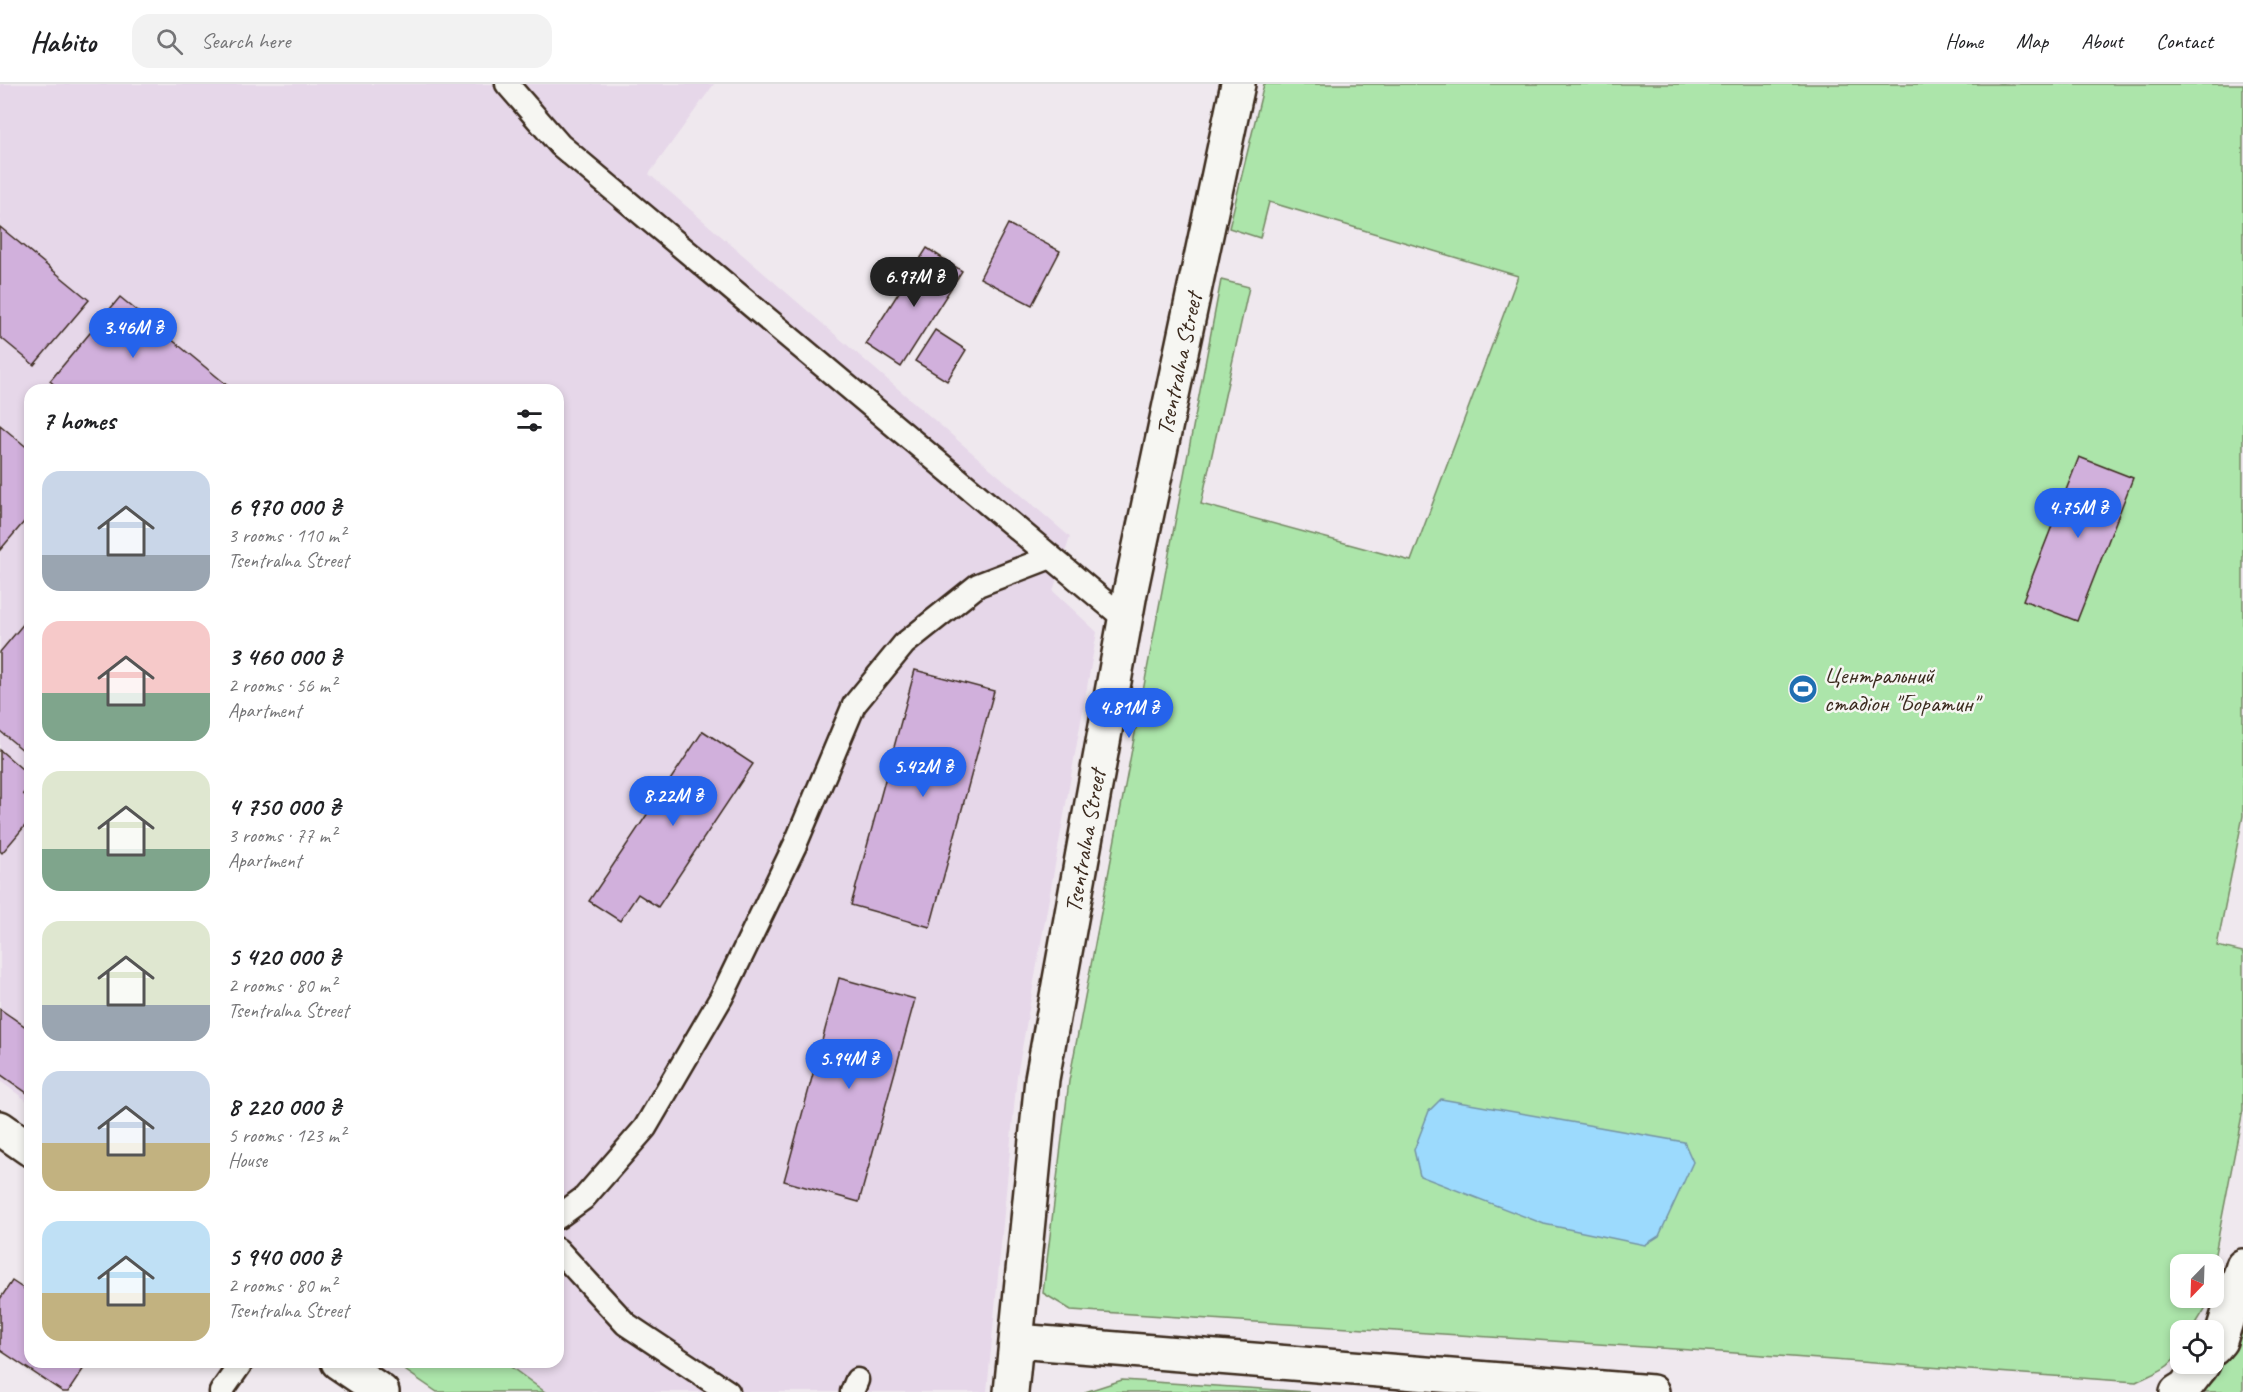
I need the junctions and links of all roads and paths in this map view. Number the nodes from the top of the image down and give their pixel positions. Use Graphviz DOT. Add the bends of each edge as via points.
graph roads {
  1 [pos="507,84"];
  2 [pos="1238,84"];
  3 [pos="1051,557"];
  4 [pos="1125,620"];
  5 [pos="0,1128"];
  6 [pos="24,1145"];
  7 [pos="564,1213"];
  8 [pos="564,1257"];
  9 [pos="2243,1266"];
  10 [pos="2224,1328"];
  11 [pos="1017,1341"];
  12 [pos="238,1368"];
  13 [pos="347,1368"];
  14 [pos="2195,1374"];
  15 [pos="221,1392"];
  16 [pos="382,1392"];
  17 [pos="728,1392"];
  18 [pos="1011,1392"];
  19 [pos="1652,1392"];
  20 [pos="2177,1392"];
  1 -- 3 [label="lane" via="560,145"];
  2 -- 4 [label="street, Tsentralna Street"];
  3 -- 4 [label="lane"];
  3 -- 7 [label="lane" via="978,585 904,644 854,705 795,845 721,998 645,1128 584,1198"];
  4 -- 11 [label="street, Tsentralna Street" via="1042,1079"];
  5 -- 6 [label="street"];
  8 -- 17 [label="lane" via="626,1324"];
  9 -- 10 [label="street"];
  11 -- 18 [label="street, Tsentralna Street"];
  11 -- 19 [label="street"];
  12 -- 15 [label="lane"];
  13 -- 16 [label="street"];
  14 -- 20 [label="street"];
}
